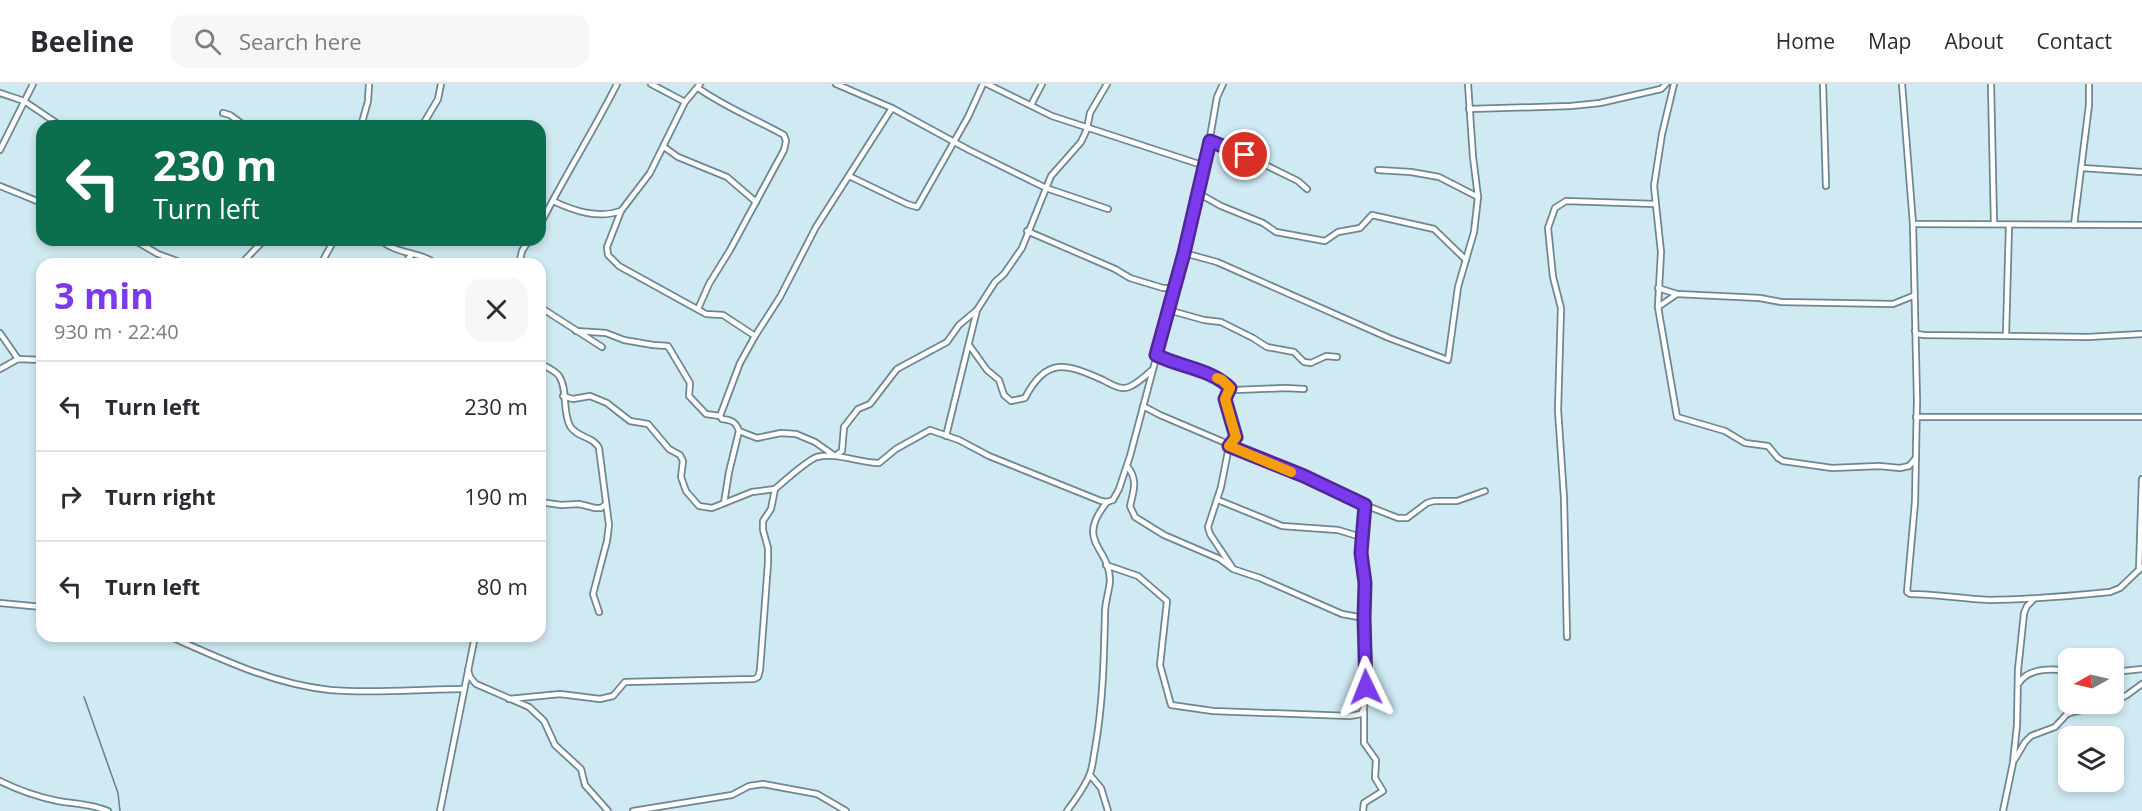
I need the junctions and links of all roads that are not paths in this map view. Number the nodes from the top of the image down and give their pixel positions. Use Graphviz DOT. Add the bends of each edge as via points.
graph roads {
  1 [pos="33,84"];
  2 [pos="369,84"];
  3 [pos="441,84"];
  4 [pos="617,84"];
  5 [pos="651,84"];
  6 [pos="985,84"];
  7 [pos="1042,84"];
  8 [pos="1107,84"];
  9 [pos="1223,84"];
  10 [pos="1468,84"];
  11 [pos="1666,84"];
  12 [pos="1674,84"];
  13 [pos="1823,84"];
  14 [pos="1902,84"];
  15 [pos="1992,84"];
  16 [pos="2089,84"];
  17 [pos="839,85"];
  18 [pos="699,86"];
  19 [pos="0,93"];
  20 [pos="24,101"];
  21 [pos="685,102"];
  22 [pos="1031,105"];
  23 [pos="892,108"];
  24 [pos="1469,109"];
  25 [pos="223,113"];
  26 [pos="52,120"];
  27 [pos="236,120"];
  28 [pos="363,120"];
  29 [pos="426,120"];
  30 [pos="1086,129"];
  31 [pos="954,141"];
  32 [pos="1210,141"];
  33 [pos="664,147"];
  34 [pos="0,150"];
  35 [pos="1205,166"];
  36 [pos="2082,168"];
  37 [pos="1378,170"];
  38 [pos="2142,172"];
  39 [pos="849,176"];
  40 [pos="0,186"];
  41 [pos="1826,186"];
  42 [pos="1046,188"];
  43 [pos="1307,189"];
  44 [pos="1198,193"];
  45 [pos="1478,197"];
  46 [pos="36,201"];
  47 [pos="553,201"];
  48 [pos="756,202"];
  49 [pos="1655,204"];
  50 [pos="1108,209"];
  51 [pos="546,211"];
  52 [pos="621,211"];
  53 [pos="1913,224"];
  54 [pos="1994,224"];
  55 [pos="2009,225"];
  56 [pos="2074,225"];
  57 [pos="2142,225"];
  58 [pos="1027,231"];
  59 [pos="144,246"];
  60 [pos="258,246"];
  61 [pos="388,246"];
  62 [pos="1184,253"];
  63 [pos="412,254"];
  64 [pos="169,258"];
  65 [pos="247,258"];
  66 [pos="409,258"];
  67 [pos="426,258"];
  68 [pos="1466,260"];
  69 [pos="1173,288"];
  70 [pos="1658,288"];
  71 [pos="1677,294"];
  72 [pos="1913,296"];
  73 [pos="1658,307"];
  74 [pos="698,309"];
  75 [pos="546,310"];
  76 [pos="977,310"];
  77 [pos="1168,310"];
  78 [pos="576,331"];
  79 [pos="1914,331"];
  80 [pos="0,333"];
  81 [pos="2142,334"];
  82 [pos="2006,335"];
  83 [pos="755,336"];
  84 [pos="969,345"];
  85 [pos="602,346"];
  86 [pos="1156,355"];
  87 [pos="1337,357"];
  88 [pos="18,359"];
  89 [pos="36,360"];
  90 [pos="546,366"];
  91 [pos="0,369"];
  92 [pos="1152,370"];
  93 [pos="1230,388"];
  94 [pos="1304,389"];
  95 [pos="563,396"];
  96 [pos="1143,406"];
  97 [pos="720,416"];
  98 [pos="1916,417"];
  99 [pos="2142,417"];
  100 [pos="739,431"];
  101 [pos="946,436"];
  102 [pos="1229,446"];
  103 [pos="835,456"];
  104 [pos="1916,458"];
  105 [pos="1127,466"];
  106 [pos="2142,479"];
  107 [pos="775,489"];
  108 [pos="1485,491"];
  109 [pos="1218,500"];
  110 [pos="1107,502"];
  111 [pos="546,503"];
  112 [pos="724,503"];
  113 [pos="606,504"];
  114 [pos="1365,505"];
  115 [pos="1361,537"];
  116 [pos="1106,564"];
  117 [pos="2140,568"];
  118 [pos="1233,569"];
  119 [pos="2035,598"];
  120 [pos="0,603"];
  121 [pos="36,606"];
  122 [pos="599,612"];
  123 [pos="1364,618"];
  124 [pos="1567,637"];
  125 [pos="184,642"];
  126 [pos="474,642"];
  127 [pos="2142,669"];
  128 [pos="468,670"];
  129 [pos="2058,670"];
  130 [pos="2124,671"];
  131 [pos="2018,684"];
  132 [pos="2142,684"];
  133 [pos="464,689"];
  134 [pos="2124,697"];
  135 [pos="509,699"];
  136 [pos="1364,708"];
  137 [pos="2067,714"];
  138 [pos="2013,763"];
  139 [pos="1090,775"];
  140 [pos="0,781"];
  141 [pos="108,811"];
  142 [pos="440,811"];
  143 [pos="608,811"];
  144 [pos="633,811"];
  145 [pos="846,811"];
  146 [pos="1067,811"];
  147 [pos="1108,811"];
  148 [pos="1363,811"];
  149 [pos="2003,811"];
  1 -- 20 [label="street"];
  2 -- 28 [label="street"];
  3 -- 29 [label="street" via="438,99"];
  4 -- 47 [label="street"];
  5 -- 21 [label="street"];
  6 -- 22 [label="street"];
  6 -- 31 [label="street"];
  7 -- 22 [label="street"];
  8 -- 30 [label="street" via="1090,113"];
  9 -- 32 [label="street"];
  10 -- 24 [label="street"];
  11 -- 24 [label="street" via="1660,89 1600,103"];
  12 -- 49 [label="street" via="1662,134"];
  13 -- 41 [label="street"];
  14 -- 53 [label="street"];
  15 -- 54 [label="street"];
  16 -- 36 [label="street"];
  17 -- 23 [label="street"];
  18 -- 21 [label="street"];
  18 -- 48 [label="street" via="718,102 784,135 784,150"];
  19 -- 20 [label="street"];
  20 -- 26 [label="street"];
  20 -- 34 [label="street"];
  21 -- 33 [label="street"];
  22 -- 30 [label="street"];
  23 -- 31 [label="street"];
  23 -- 39 [label="street"];
  24 -- 45 [label="street"];
  25 -- 27 [label="street"];
  30 -- 35 [label="street"];
  30 -- 42 [label="street" via="1081,142 1051,176"];
  31 -- 39 [label="street" via="917,207"];
  31 -- 42 [label="street"];
  32 -- 35 [label="street"];
  32 -- 43 [label="street"];
  33 -- 48 [label="street" via="678,157 727,177"];
  33 -- 52 [label="street"];
  35 -- 44 [label="street"];
  36 -- 38 [label="street"];
  36 -- 56 [label="street"];
  37 -- 45 [label="street" via="1439,177"];
  39 -- 83 [label="street"];
  40 -- 46 [label="street"];
  42 -- 50 [label="street"];
  42 -- 58 [label="street"];
  44 -- 62 [label="street"];
  44 -- 68 [label="street" via="1276,232 1325,242 1338,232 1360,228 1372,215 1407,222 1434,229"];
  45 -- 68 [label="street"];
  47 -- 51 [label="street"];
  47 -- 52 [label="street" via="591,214"];
  48 -- 74 [label="street"];
  49 -- 70 [label="street" via="1661,252"];
  49 -- 124 [label="street" via="1566,201 1555,208 1548,228 1561,308 1558,410"];
  52 -- 74 [label="street" via="607,247 608,255 619,266"];
  53 -- 54 [label="street"];
  53 -- 72 [label="street"];
  54 -- 55 [label="street"];
  55 -- 56 [label="street"];
  55 -- 82 [label="street"];
  56 -- 57 [label="street"];
  58 -- 69 [label="street" via="1130,278"];
  58 -- 76 [label="street" via="1022,248"];
  59 -- 64 [label="street"];
  60 -- 65 [label="street"];
  61 -- 63 [label="street"];
  62 -- 68 [label="street" via="1217,262 1448,360 1458,287"];
  62 -- 69 [label="street"];
  63 -- 66 [label="street"];
  63 -- 67 [label="street"];
  69 -- 77 [label="street"];
  70 -- 71 [label="street"];
  70 -- 73 [label="street"];
  71 -- 72 [label="street" via="1838,304 1893,303"];
  71 -- 73 [label="street"];
  72 -- 79 [label="street"];
  73 -- 104 [label="street" via="1677,417 1725,431 1741,442 1768,446 1778,458 1802,465 1900,468 1909,466"];
  74 -- 83 [label="street" via="723,315"];
  75 -- 78 [label="street"];
  76 -- 84 [label="street"];
  76 -- 103 [label="street" via="947,342 897,369 870,404 858,409 844,427 842,452"];
  77 -- 86 [label="street"];
  77 -- 87 [label="street" via="1221,322 1267,347 1294,352 1304,362"];
  78 -- 85 [label="street"];
  78 -- 97 [label="street" via="668,346 690,383 689,396 706,414"];
  79 -- 82 [label="street" via="1924,335"];
  79 -- 98 [label="street"];
  80 -- 88 [label="street"];
  81 -- 82 [label="street"];
  83 -- 97 [label="street"];
  84 -- 92 [label="street" via="1011,401 1025,398 1042,372 1061,366 1122,389"];
  84 -- 101 [label="street"];
  86 -- 92 [label="street"];
  86 -- 93 [label="street" via="1222,380"];
  88 -- 89 [label="street"];
  88 -- 91 [label="street"];
  90 -- 95 [label="street" via="559,374"];
  92 -- 96 [label="street"];
  93 -- 94 [label="street"];
  93 -- 102 [label="street" via="1225,399 1236,437"];
  95 -- 112 [label="street" via="590,396 607,403 630,421 648,424 669,449 680,455 686,491 699,506 712,508"];
  95 -- 113 [label="street" via="571,429 599,448"];
  96 -- 102 [label="street"];
  96 -- 105 [label="street"];
  97 -- 100 [label="street" via="731,420"];
  98 -- 99 [label="street"];
  98 -- 104 [label="street"];
  100 -- 103 [label="street" via="758,438 796,434"];
  100 -- 112 [label="street"];
  101 -- 103 [label="street" via="930,430 879,463"];
  101 -- 110 [label="street"];
  102 -- 109 [label="street"];
  102 -- 114 [label="street"];
  103 -- 107 [label="street" via="815,457"];
  104 -- 119 [label="street" via="1907,592 1988,600"];
  105 -- 110 [label="street" via="1113,500"];
  105 -- 118 [label="street" via="1136,483 1130,506 1135,517"];
  106 -- 117 [label="street"];
  107 -- 112 [label="street" via="752,492"];
  107 -- 135 [label="street" via="771,509 763,521 768,563 758,676 625,682 613,696 600,699 560,694"];
  108 -- 114 [label="street" via="1457,501 1428,503 1407,518"];
  109 -- 115 [label="street" via="1282,526 1338,530"];
  109 -- 118 [label="street" via="1209,531"];
  110 -- 116 [label="street" via="1097,515 1093,531"];
  111 -- 113 [label="street" via="601,508"];
  113 -- 122 [label="street" via="607,541 593,594"];
  114 -- 115 [label="street"];
  115 -- 123 [label="street"];
  116 -- 136 [label="street" via="1138,576 1167,601 1161,665 1171,705 1213,711 1350,716 1361,714"];
  116 -- 139 [label="street" via="1110,580 1104,663"];
  117 -- 119 [label="street" via="2120,588 2110,592"];
  118 -- 123 [label="street" via="1342,614"];
  119 -- 131 [label="street" via="2024,613"];
  120 -- 121 [label="street"];
  123 -- 136 [label="street"];
  125 -- 133 [label="street" via="266,676 329,690"];
  126 -- 128 [label="street"];
  127 -- 130 [label="street"];
  128 -- 133 [label="street"];
  128 -- 135 [label="street" via="476,684"];
  129 -- 131 [label="street" via="2028,674"];
  131 -- 138 [label="street"];
  132 -- 134 [label="street"];
  133 -- 142 [label="street"];
  135 -- 143 [label="street" via="530,707 544,721 555,745 581,769 585,785"];
  136 -- 148 [label="street" via="1364,742 1376,760 1375,778 1383,791 1364,803"];
  137 -- 138 [label="street" via="2055,727 2025,741"];
  138 -- 149 [label="street"];
  139 -- 146 [label="street"];
  139 -- 147 [label="street" via="1101,788"];
  140 -- 141 [label="street" via="47,798"];
  144 -- 145 [label="street" via="732,795 763,784 817,795"];
}
